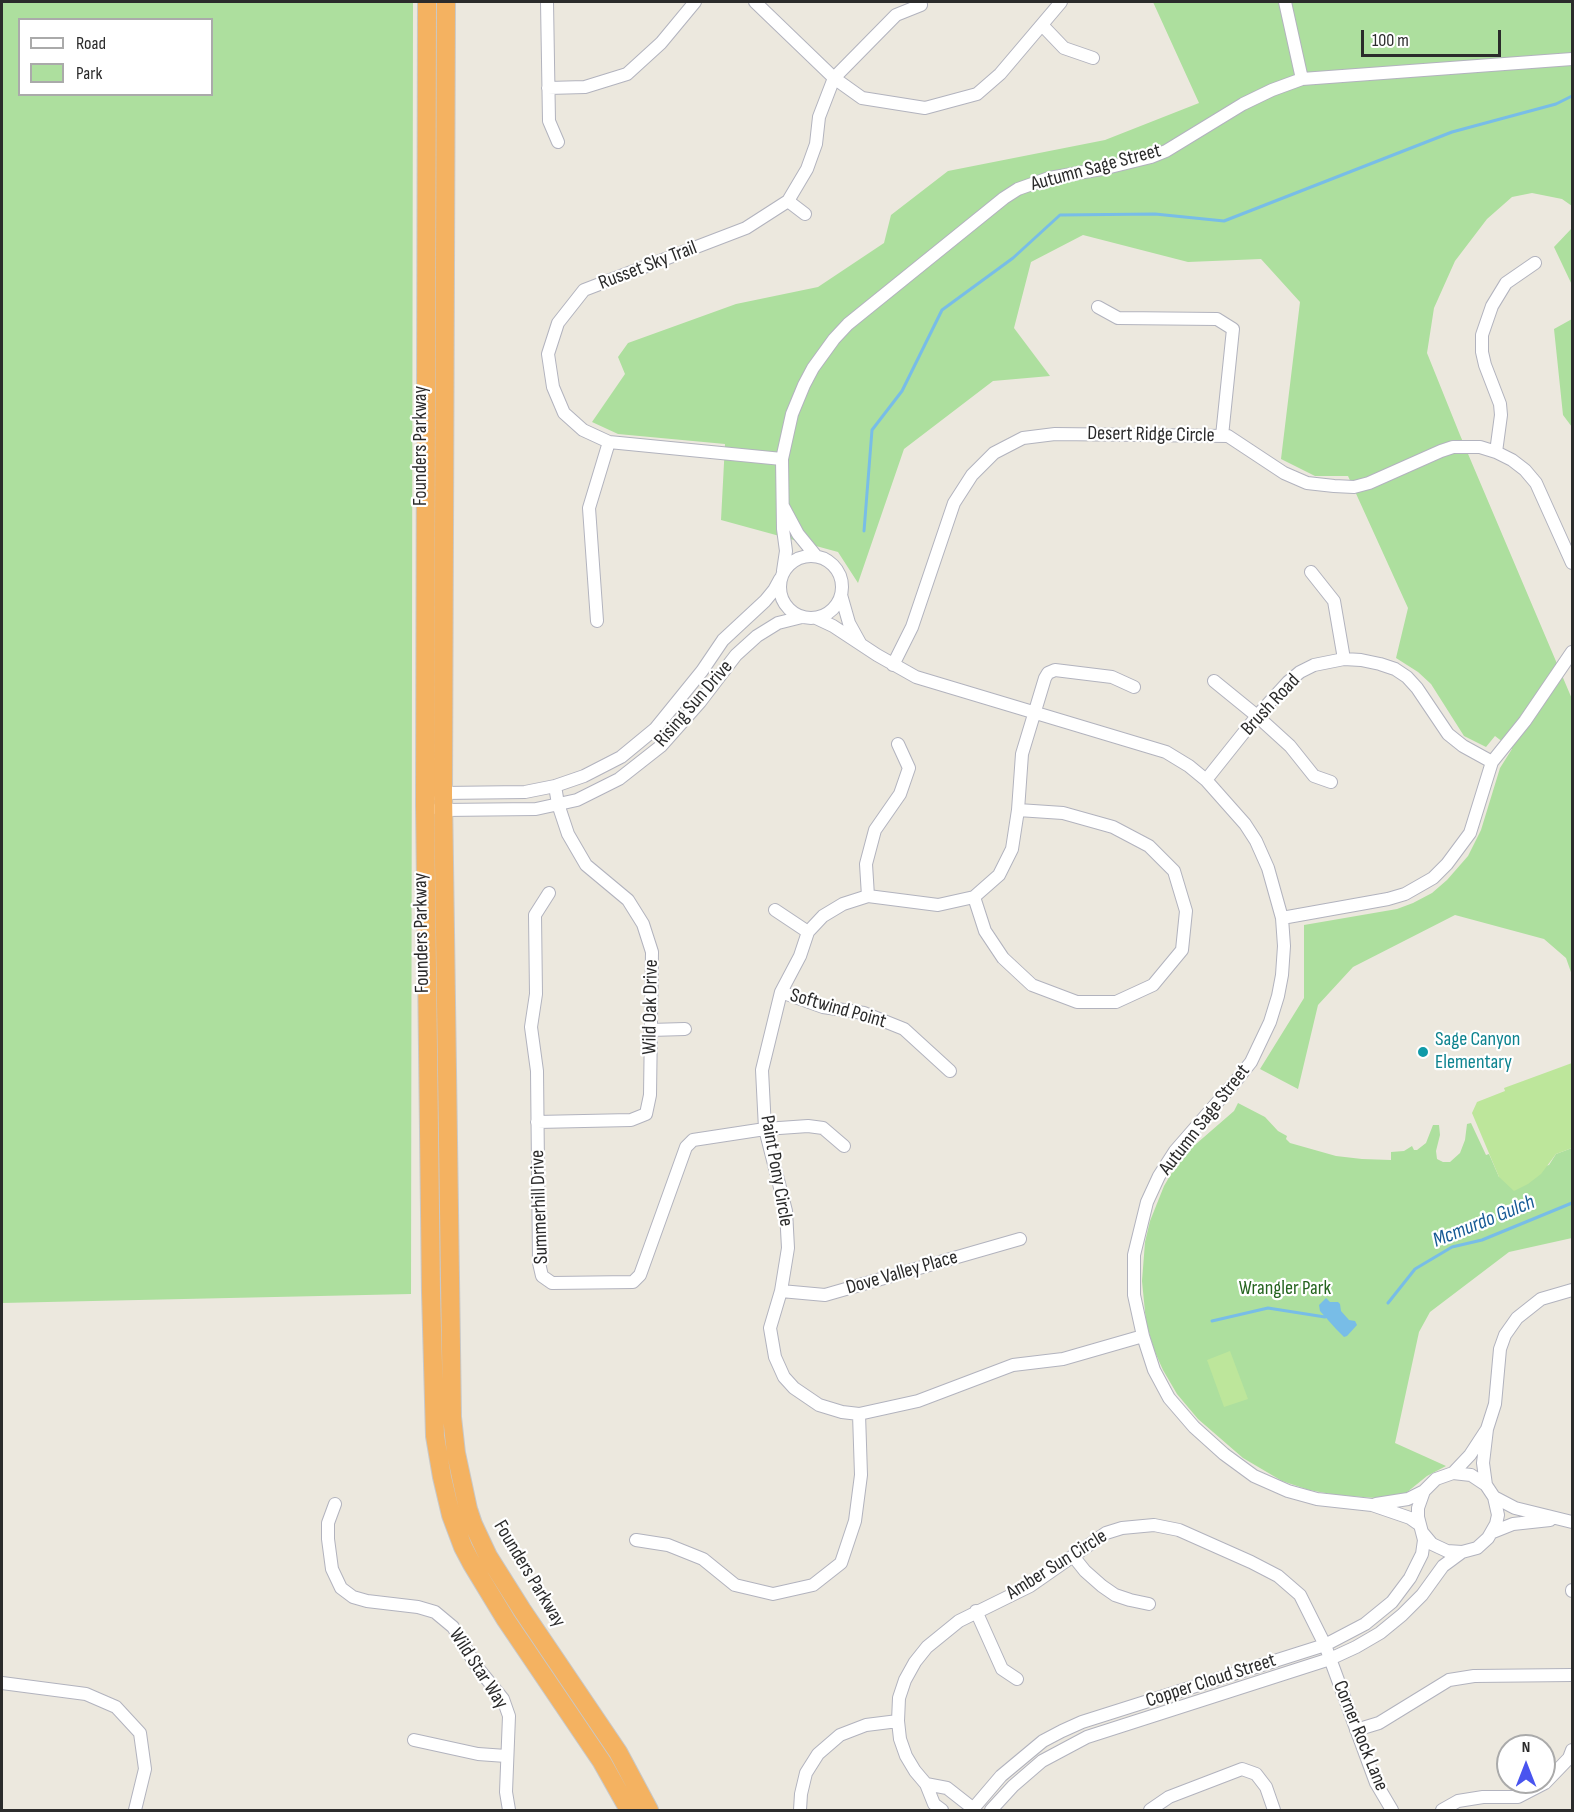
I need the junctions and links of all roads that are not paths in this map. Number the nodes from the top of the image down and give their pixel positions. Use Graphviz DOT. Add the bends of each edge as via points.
graph roads {
  1 [pos="428,2"];
  2 [pos="446,2"];
  3 [pos="547,2"];
  4 [pos="695,2"];
  5 [pos="755,2"];
  6 [pos="1061,2"];
  7 [pos="1285,2"];
  8 [pos="921,5"];
  9 [pos="1042,25"];
  10 [pos="1093,58"];
  11 [pos="1572,59"];
  12 [pos="834,78"];
  13 [pos="1302,79"];
  14 [pos="548,88"];
  15 [pos="558,142"];
  16 [pos="788,201"];
  17 [pos="805,213"];
  18 [pos="1535,263"];
  19 [pos="1098,307"];
  20 [pos="1222,436"];
  21 [pos="609,442"];
  22 [pos="1496,452"];
  23 [pos="782,459"];
  24 [pos="782,505"];
  25 [pos="816,556"];
  26 [pos="1572,563"];
  27 [pos="1311,572"];
  28 [pos="782,575"];
  29 [pos="841,595"];
  30 [pos="802,617"];
  31 [pos="816,618"];
  32 [pos="597,621"];
  33 [pos="861,644"];
  34 [pos="1572,652"];
  35 [pos="1344,659"];
  36 [pos="893,664"];
  37 [pos="1214,681"];
  38 [pos="1134,687"];
  39 [pos="1035,713"];
  40 [pos="1257,716"];
  41 [pos="898,744"];
  42 [pos="1492,762"];
  43 [pos="1206,780"];
  44 [pos="1331,782"];
  45 [pos="555,786"];
  46 [pos="443,802"];
  47 [pos="558,804"];
  48 [pos="425,806"];
  49 [pos="1018,810"];
  50 [pos="549,893"];
  51 [pos="868,896"];
  52 [pos="974,897"];
  53 [pos="775,910"];
  54 [pos="1282,918"];
  55 [pos="808,932"];
  56 [pos="781,992"];
  57 [pos="685,1029"];
  58 [pos="650,1030"];
  59 [pos="950,1071"];
  60 [pos="537,1122"];
  61 [pos="765,1130"];
  62 [pos="844,1146"];
  63 [pos="1020,1239"];
  64 [pos="1572,1290"];
  65 [pos="781,1291"];
  66 [pos="1143,1336"];
  67 [pos="859,1414"];
  68 [pos="1487,1429"];
  69 [pos="1453,1473"];
  70 [pos="1486,1485"];
  71 [pos="1424,1491"];
  72 [pos="1494,1497"];
  73 [pos="335,1504"];
  74 [pos="1372,1505"];
  75 [pos="1558,1519"];
  76 [pos="1572,1522"];
  77 [pos="1421,1529"];
  78 [pos="1493,1532"];
  79 [pos="636,1540"];
  80 [pos="1462,1552"];
  81 [pos="1073,1556"];
  82 [pos="1149,1604"];
  83 [pos="976,1611"];
  84 [pos="1325,1645"];
  85 [pos="1330,1659"];
  86 [pos="1572,1675"];
  87 [pos="1017,1679"];
  88 [pos="2,1683"];
  89 [pos="898,1721"];
  90 [pos="1356,1730"];
  91 [pos="414,1740"];
  92 [pos="1572,1750"];
  93 [pos="506,1756"];
  94 [pos="926,1784"];
  95 [pos="135,1810"];
  96 [pos="509,1810"];
  97 [pos="628,1810"];
  98 [pos="649,1810"];
  99 [pos="800,1810"];
  100 [pos="942,1810"];
  101 [pos="974,1810"];
  102 [pos="991,1810"];
  103 [pos="1150,1810"];
  104 [pos="1274,1810"];
  105 [pos="1392,1810"];
  106 [pos="1442,1810"];
  1 -- 48 [label="highway, Founders Parkway"];
  2 -- 46 [label="highway, Founders Parkway"];
  3 -- 14 [label="street"];
  4 -- 14 [label="street" via="661,43 627,74 585,87"];
  5 -- 12 [label="street"];
  6 -- 9 [label="street"];
  7 -- 13 [label="street"];
  8 -- 12 [label="street" via="896,15"];
  9 -- 10 [label="street" via="1064,48"];
  9 -- 12 [label="street" via="1000,74 977,94 925,108 862,98"];
  11 -- 13 [label="street, Autumn Sage Street"];
  12 -- 16 [label="street, Russet Sky Trail" via="819,117 816,144 807,169"];
  13 -- 23 [label="street, Autumn Sage Street" via="1243,104 1151,157 1049,178 1004,198 834,339 804,385 792,414"];
  14 -- 15 [label="street" via="549,121"];
  16 -- 17 [label="street"];
  16 -- 21 [label="street, Russet Sky Trail" via="746,228 584,290 558,323 548,354 553,387 564,413 584,430"];
  18 -- 22 [label="street" via="1506,283 1486,318 1482,335 1485,365 1500,404"];
  19 -- 20 [label="street" via="1118,318 1217,319 1233,329"];
  20 -- 22 [label="street, Desert Ridge Circle" via="1228,436 1284,473 1307,483 1334,486 1369,483 1453,447 1480,447"];
  20 -- 36 [label="street, Desert Ridge Circle" via="1055,434 1023,438 994,453 972,475 954,503 912,627"];
  21 -- 23 [label="street, Russet Sky Trail"];
  21 -- 32 [label="street" via="590,508"];
  22 -- 26 [label="street, Desert Ridge Circle" via="1525,470 1536,483"];
  23 -- 24 [label="street, Autumn Sage Street"];
  24 -- 25 [label="street, Autumn Sage Street"];
  24 -- 28 [label="street, Autumn Sage Street" via="786,551"];
  25 -- 28 [label="street" via="798,558"];
  25 -- 29 [label="street" via="826,559 840,574"];
  27 -- 35 [label="street" via="1334,601"];
  28 -- 30 [label="street" via="779,587 783,602"];
  28 -- 45 [label="street, Rising Sun Drive" via="765,601 723,640 655,729 621,757"];
  29 -- 31 [label="street" via="832,610"];
  29 -- 33 [label="street" via="849,623"];
  30 -- 31 [label="street"];
  30 -- 47 [label="street, Rising Sun Drive" via="778,623 757,636 736,655 661,746 619,779 577,800"];
  31 -- 33 [label="street, Autumn Sage Street"];
  33 -- 36 [label="street, Autumn Sage Street"];
  34 -- 42 [label="street"];
  35 -- 40 [label="street, Brush Road" via="1300,672"];
  35 -- 42 [label="street, Brush Road" via="1380,664 1407,677 1448,734"];
  36 -- 39 [label="street, Autumn Sage Street" via="916,677"];
  37 -- 40 [label="street"];
  38 -- 39 [label="street, Paint Pony Circle" via="1112,677 1055,670 1045,678"];
  39 -- 43 [label="street, Autumn Sage Street" via="1166,752"];
  39 -- 49 [label="street, Paint Pony Circle" via="1022,754"];
  40 -- 43 [label="street, Brush Road"];
  40 -- 44 [label="street" via="1290,746 1314,776"];
  41 -- 51 [label="street" via="909,768 900,794 875,830 866,864"];
  42 -- 54 [label="street" via="1470,833 1433,878 1388,899"];
  43 -- 54 [label="street, Autumn Sage Street" via="1256,841"];
  45 -- 46 [label="street, Rising Sun Drive"];
  45 -- 47 [label="street, Wild Oak Drive"];
  46 -- 47 [label="street, Rising Sun Drive" via="536,809"];
  46 -- 48 [label="street, Rising Sun Drive"];
  46 -- 98 [label="highway, Founders Parkway" via="452,1418 459,1473 473,1524 488,1556 618,1752"];
  47 -- 58 [label="street, Wild Oak Drive" via="568,834 586,865 628,900 643,924 652,952"];
  48 -- 97 [label="highway, Founders Parkway" via="434,1407 442,1477 456,1531 472,1564 602,1762"];
  49 -- 52 [label="street, Paint Pony Circle" via="1012,849 999,875"];
  49 -- 52 [label="street" via="1063,813 1113,826 1149,846 1174,871 1186,911 1182,950 1153,985 1116,1002 1077,1002 1032,985 1003,958 985,931"];
  50 -- 60 [label="street, Summerhill Drive" via="535,915 536,994 531,1027 537,1071"];
  51 -- 52 [label="street, Paint Pony Circle" via="938,905"];
  51 -- 55 [label="street, Paint Pony Circle" via="843,904 823,916"];
  53 -- 55 [label="street"];
  54 -- 66 [label="street, Autumn Sage Street" via="1282,975 1270,1022 1251,1062 1175,1151 1147,1202 1134,1262 1134,1295"];
  55 -- 56 [label="street, Paint Pony Circle"];
  56 -- 59 [label="street, Softwind Point" via="823,1007 864,1013 904,1029"];
  56 -- 61 [label="street, Paint Pony Circle" via="762,1070"];
  57 -- 58 [label="street"];
  58 -- 60 [label="street, Wild Oak Drive" via="650,1095 646,1114 631,1120"];
  60 -- 61 [label="street, Summerhill Drive" via="539,1263 542,1276 552,1282 633,1282 648,1256 686,1147 693,1140"];
  61 -- 62 [label="street" via="793,1126 823,1128"];
  61 -- 65 [label="street, Paint Pony Circle" via="786,1211 788,1248"];
  63 -- 65 [label="street, Dove Valley Place" via="825,1295"];
  64 -- 68 [label="street" via="1541,1299 1517,1318 1505,1335 1495,1404"];
  65 -- 67 [label="street, Paint Pony Circle" via="770,1328 775,1357 784,1377 819,1405"];
  66 -- 67 [label="street, Paint Pony Circle" via="1063,1359 1013,1365 918,1401"];
  66 -- 74 [label="street, Autumn Sage Street" via="1154,1370 1169,1398 1224,1454 1254,1476 1288,1491 1317,1499"];
  67 -- 79 [label="street" via="861,1475 855,1521 841,1563 813,1585 773,1594 735,1585 703,1559 668,1545"];
  68 -- 69 [label="street"];
  68 -- 70 [label="street" via="1483,1463"];
  69 -- 70 [label="street" via="1471,1475"];
  69 -- 71 [label="street" via="1436,1479"];
  70 -- 72 [label="street"];
  71 -- 74 [label="street, Autumn Sage Street"];
  71 -- 77 [label="street" via="1418,1508"];
  72 -- 75 [label="street" via="1515,1508"];
  72 -- 78 [label="street" via="1498,1515"];
  73 -- 93 [label="street, Wild Star Way" via="328,1523 328,1539 332,1569 341,1588 367,1601 435,1612 453,1627 477,1667 503,1699 509,1716"];
  74 -- 77 [label="street, Autumn Sage Street" via="1404,1515"];
  75 -- 76 [label="street"];
  75 -- 78 [label="street" via="1513,1524"];
  77 -- 80 [label="street" via="1439,1548"];
  77 -- 84 [label="street, Copper Cloud Street" via="1422,1554 1392,1602 1365,1624"];
  78 -- 80 [label="street" via="1483,1544"];
  80 -- 85 [label="street, Copper Cloud Street" via="1443,1566 1422,1595 1380,1633"];
  81 -- 82 [label="street" via="1115,1595"];
  81 -- 83 [label="street, Amber Sun Circle" via="1030,1586"];
  81 -- 84 [label="street, Amber Sun Circle" via="1106,1533 1122,1528 1154,1525 1179,1530 1287,1582 1306,1604"];
  83 -- 87 [label="street" via="1002,1669"];
  83 -- 89 [label="street, Amber Sun Circle" via="942,1633 915,1662 904,1680"];
  84 -- 85 [label="street, Amber Sun Circle"];
  84 -- 101 [label="street, Copper Cloud Street" via="1062,1731 1042,1741 1001,1776"];
  85 -- 90 [label="street, Corner Rock Lane"];
  85 -- 102 [label="street, Copper Cloud Street" via="1087,1737 1042,1761"];
  86 -- 90 [label="street" via="1449,1680 1379,1723"];
  88 -- 95 [label="street" via="86,1694 116,1707 140,1733 145,1768"];
  89 -- 94 [label="street, Amber Sun Circle" via="906,1756"];
  89 -- 99 [label="street" via="866,1725 840,1735 818,1754 806,1773"];
  90 -- 105 [label="street, Corner Rock Lane" via="1376,1783"];
  91 -- 93 [label="street"];
  92 -- 106 [label="street" via="1545,1783 1518,1797 1458,1801"];
  93 -- 96 [label="street, Wild Star Way"];
  94 -- 100 [label="street, Amber Sun Circle" via="934,1804"];
  94 -- 101 [label="street" via="947,1788"];
  103 -- 104 [label="street" via="1169,1797 1242,1769 1256,1774 1266,1787"];
}
